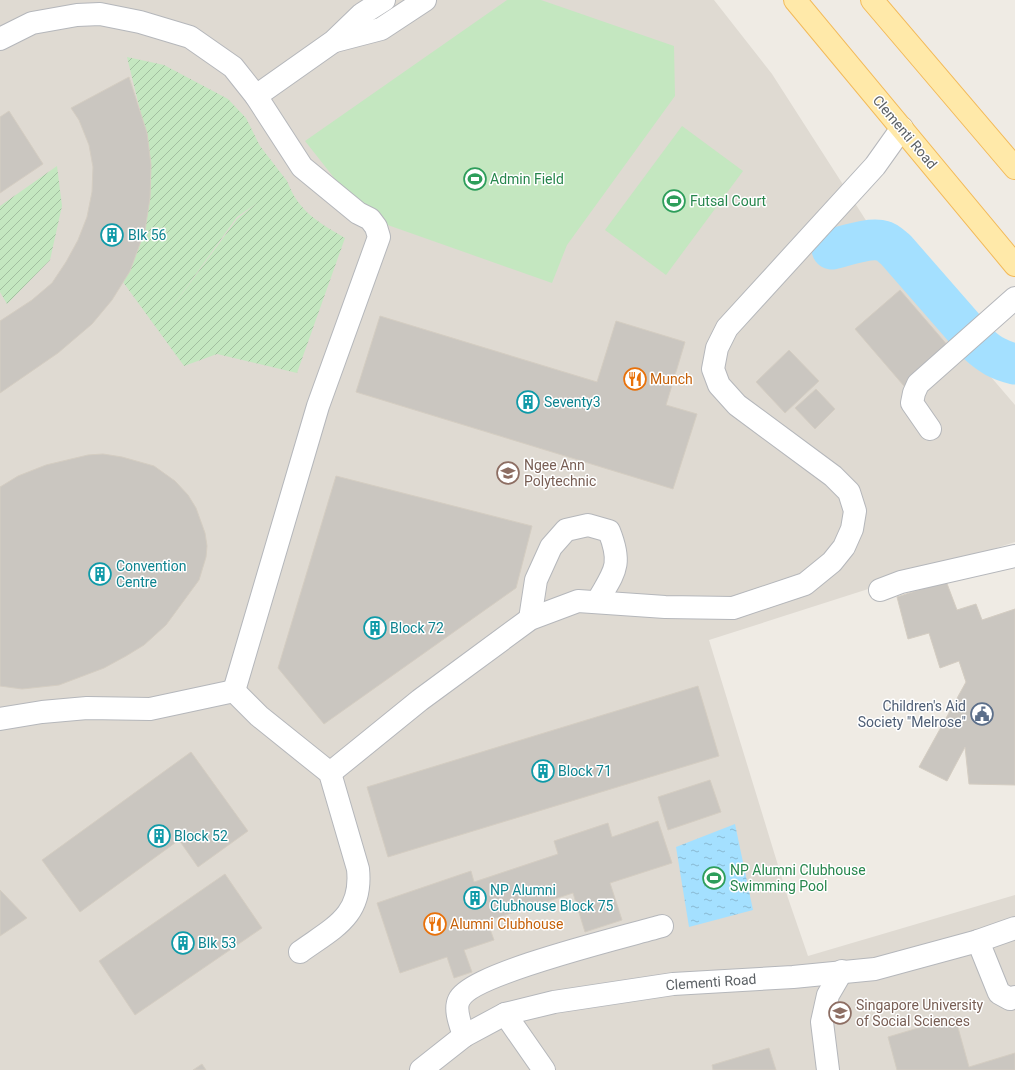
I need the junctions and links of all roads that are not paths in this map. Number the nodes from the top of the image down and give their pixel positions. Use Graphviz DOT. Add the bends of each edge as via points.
graph roads {
  1 [pos="384,0"];
  2 [pos="425,0"];
  3 [pos="795,0"];
  4 [pos="872,0"];
  5 [pos="0,39"];
  6 [pos="334,41"];
  7 [pos="256,96"];
  8 [pos="902,128"];
  9 [pos="1015,168"];
  10 [pos="1015,265"];
  11 [pos="1015,298"];
  12 [pos="930,429"];
  13 [pos="1015,556"];
  14 [pos="880,590"];
  15 [pos="597,602"];
  16 [pos="530,619"];
  17 [pos="234,691"];
  18 [pos="0,719"];
  19 [pos="330,772"];
  20 [pos="662,926"];
  21 [pos="1015,928"];
  22 [pos="978,941"];
  23 [pos="300,952"];
  24 [pos="842,971"];
  25 [pos="1015,997"];
  26 [pos="505,1014"];
  27 [pos="464,1036"];
  28 [pos="421,1070"];
  29 [pos="544,1070"];
  30 [pos="828,1070"];
  1 -- 6 [label="lane" via="362,14"];
  2 -- 6 [label="lane" via="381,29"];
  3 -- 8 [label="main road, Clementi Road"];
  4 -- 9 [label="main road"];
  5 -- 7 [label="lane" via="32,23 77,15 100,14 140,22 190,37 233,67"];
  6 -- 7 [label="lane"];
  7 -- 17 [label="lane" via="302,167 358,213 370,219 379,237 318,406"];
  8 -- 10 [label="main road, Clementi Road"];
  8 -- 15 [label="lane" via="875,166 727,328 717,348 713,369 719,385 737,405 833,476 849,492 855,511 852,529 844,547 832,562 805,584 733,608"];
  11 -- 12 [label="lane" via="918,384 912,404"];
  13 -- 14 [label="lane" via="901,582"];
  15 -- 16 [label="lane" via="578,600"];
  15 -- 16 [label="lane" via="616,565 616,548 609,531 588,525 566,530 551,547 536,580"];
  16 -- 19 [label="lane" via="420,700"];
  17 -- 18 [label="lane" via="150,709 79,709"];
  17 -- 19 [label="lane" via="259,716"];
  19 -- 23 [label="lane" via="358,869 360,886 344,920"];
  20 -- 27 [label="lane" via="507,971 467,990 458,1000"];
  21 -- 22 [label="lane, Clementi Road"];
  22 -- 24 [label="lane, Clementi Road" via="875,969"];
  22 -- 25 [label="lane" via="999,993 1010,999"];
  24 -- 26 [label="lane, Clementi Road" via="793,977 673,984 554,1002"];
  24 -- 30 [label="lane" via="828,995 822,1022"];
  26 -- 27 [label="lane, Clementi Road"];
  26 -- 29 [label="lane"];
  27 -- 28 [label="lane, Clementi Road"];
}
